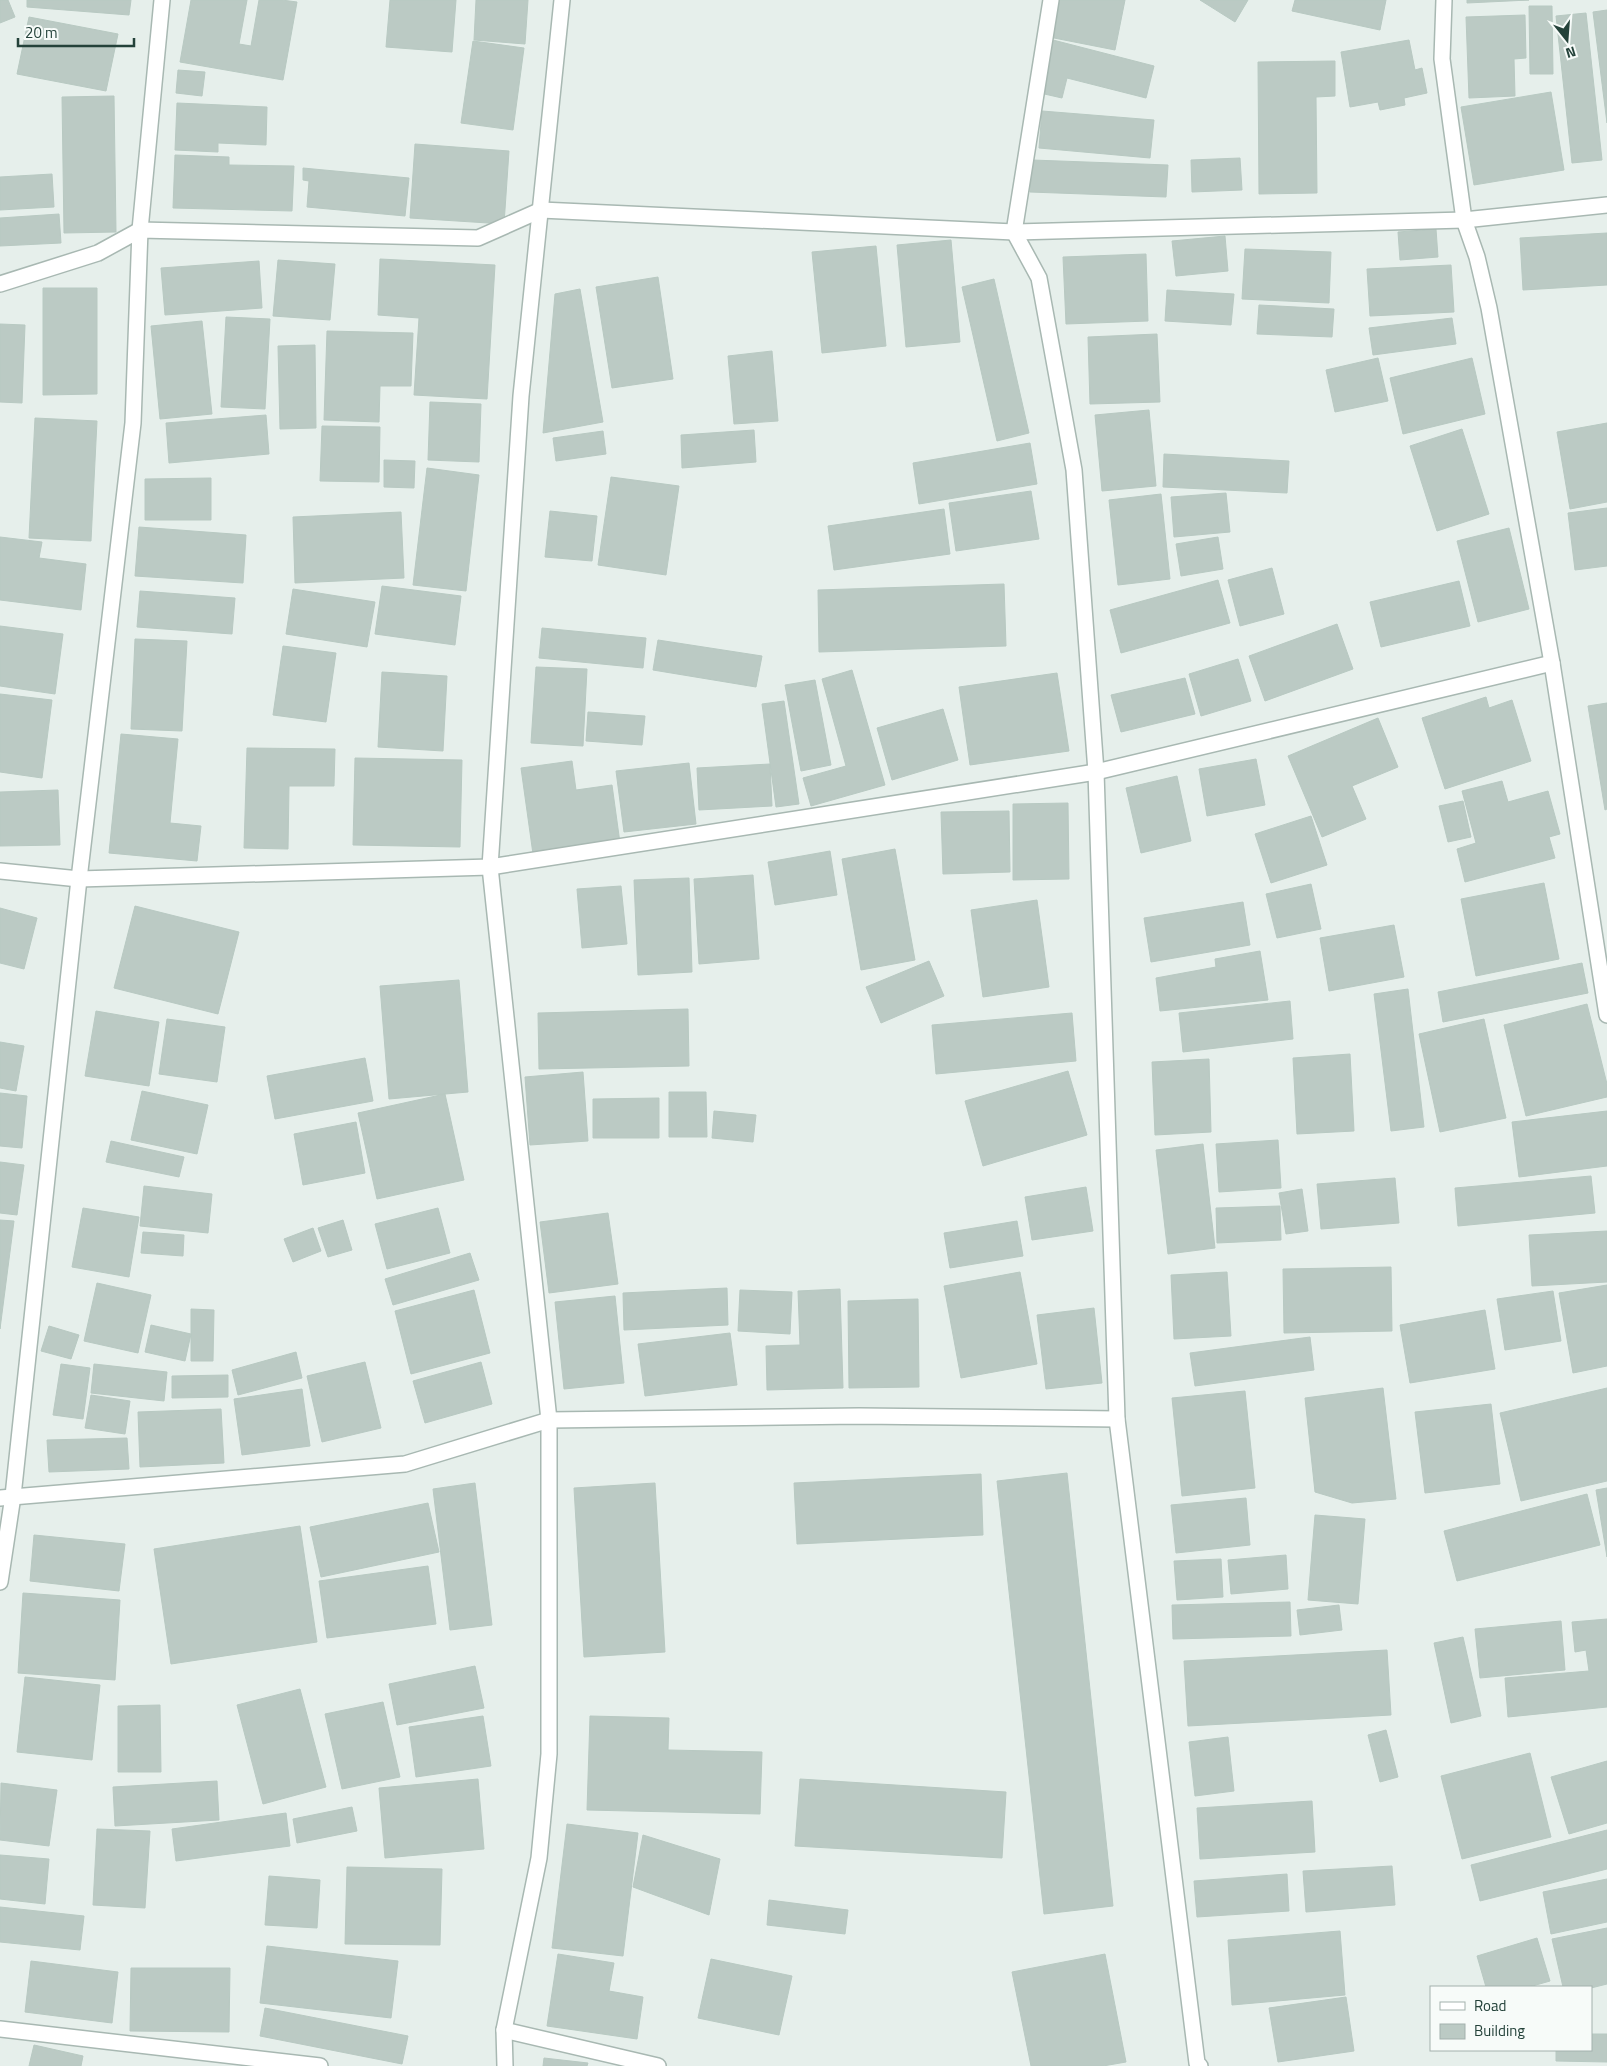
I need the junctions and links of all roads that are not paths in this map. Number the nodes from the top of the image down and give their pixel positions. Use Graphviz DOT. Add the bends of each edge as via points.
graph roads {
  1 [pos="162,0"];
  2 [pos="562,0"];
  3 [pos="1051,0"];
  4 [pos="1444,0"];
  5 [pos="1607,205"];
  6 [pos="541,210"];
  7 [pos="1464,220"];
  8 [pos="140,230"];
  9 [pos="1014,232"];
  10 [pos="0,284"];
  11 [pos="1552,663"];
  12 [pos="1096,772"];
  13 [pos="490,867"];
  14 [pos="0,872"];
  15 [pos="79,879"];
  16 [pos="1607,1015"];
  17 [pos="1117,1419"];
  18 [pos="549,1420"];
  19 [pos="7,1497"];
  20 [pos="0,1582"];
  21 [pos="0,2029"];
  22 [pos="504,2030"];
  23 [pos="1201,2065"];
  24 [pos="320,2066"];
  25 [pos="505,2066"];
  26 [pos="658,2066"];
  1 -- 8 [label="street"];
  2 -- 6 [label="street"];
  3 -- 9 [label="street"];
  4 -- 7 [label="street" via="1442,59"];
  5 -- 7 [label="street"];
  6 -- 8 [label="street" via="478,238"];
  6 -- 9 [label="street"];
  6 -- 13 [label="street" via="521,396"];
  7 -- 9 [label="street"];
  7 -- 11 [label="street" via="1489,308"];
  8 -- 10 [label="street" via="98,254"];
  8 -- 15 [label="street" via="132,423"];
  9 -- 12 [label="street" via="1039,278 1074,470"];
  11 -- 12 [label="street"];
  11 -- 16 [label="street"];
  12 -- 13 [label="street"];
  12 -- 17 [label="street"];
  13 -- 15 [label="street"];
  13 -- 18 [label="street"];
  14 -- 15 [label="street"];
  15 -- 19 [label="street"];
  17 -- 18 [label="street" via="859,1416"];
  17 -- 23 [label="street"];
  18 -- 19 [label="street" via="405,1464"];
  18 -- 22 [label="street" via="549,1754 539,1858"];
  19 -- 20 [label="street"];
  21 -- 24 [label="street"];
  22 -- 25 [label="street"];
  22 -- 26 [label="street"];
}
